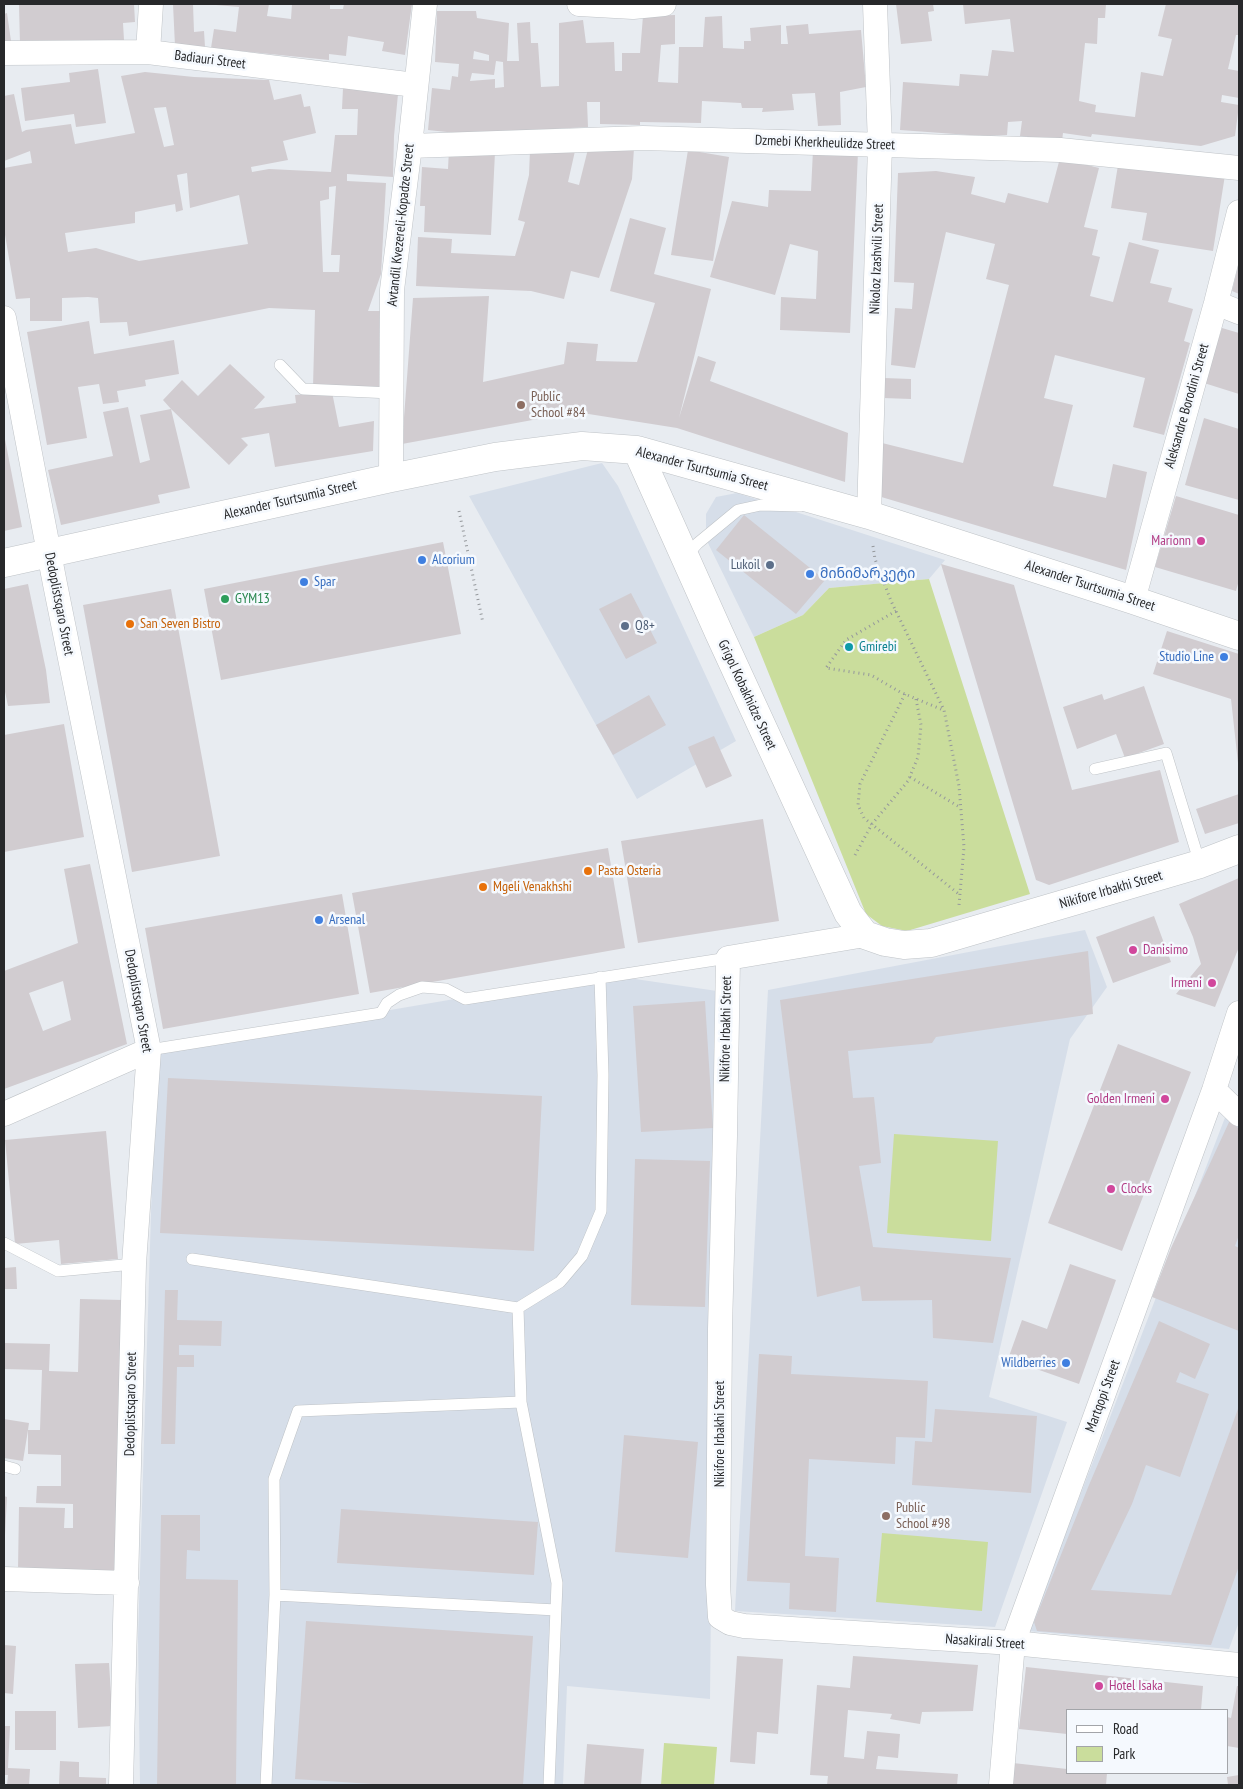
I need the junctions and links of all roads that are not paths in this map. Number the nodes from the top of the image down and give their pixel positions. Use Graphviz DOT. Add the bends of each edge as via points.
graph roads {
  1 [pos="151,4"];
  2 [pos="425,4"];
  3 [pos="580,4"];
  4 [pos="664,4"];
  5 [pos="875,4"];
  6 [pos="148,52"];
  7 [pos="4,53"];
  8 [pos="415,85"];
  9 [pos="880,145"];
  10 [pos="410,146"];
  11 [pos="1239,168"];
  12 [pos="1239,212"];
  13 [pos="1216,303"];
  14 [pos="1239,312"];
  15 [pos="4,318"];
  16 [pos="280,365"];
  17 [pos="391,393"];
  18 [pos="637,450"];
  19 [pos="391,478"];
  20 [pos="869,515"];
  21 [pos="49,554"];
  22 [pos="685,557"];
  23 [pos="4,563"];
  24 [pos="1133,600"];
  25 [pos="1239,636"];
  26 [pos="1095,769"];
  27 [pos="1239,849"];
  28 [pos="1200,864"];
  29 [pos="866,935"];
  30 [pos="728,958"];
  31 [pos="600,977"];
  32 [pos="1239,1013"];
  33 [pos="149,1050"];
  34 [pos="1214,1090"];
  35 [pos="4,1114"];
  36 [pos="1239,1114"];
  37 [pos="4,1243"];
  38 [pos="192,1259"];
  39 [pos="134,1264"];
  40 [pos="518,1308"];
  41 [pos="521,1402"];
  42 [pos="4,1579"];
  43 [pos="127,1583"];
  44 [pos="275,1595"];
  45 [pos="556,1610"];
  46 [pos="730,1623"];
  47 [pos="1013,1643"];
  48 [pos="1239,1665"];
  49 [pos="122,1785"];
  50 [pos="266,1785"];
  51 [pos="549,1785"];
  52 [pos="1001,1785"];
  1 -- 6 [label="street"];
  2 -- 8 [label="street, Avtandil Kvezereli-Kopadze Street"];
  3 -- 4 [label="street" via="633,8"];
  5 -- 9 [label="street, Nikoloz Izashvili Street"];
  6 -- 7 [label="street, Badiauri Street"];
  6 -- 8 [label="street, Badiauri Street"];
  8 -- 10 [label="street, Avtandil Kvezereli-Kopadze Street"];
  9 -- 10 [label="street, Dzmebi Kherkheulidze Street" via="643,138"];
  9 -- 11 [label="street, Dzmebi Kherkheulidze Street" via="1060,150"];
  9 -- 20 [label="street, Nikoloz Izashvili Street"];
  10 -- 17 [label="street, Avtandil Kvezereli-Kopadze Street" via="392,290"];
  12 -- 13 [label="street, Aleksandre Borodini Street"];
  13 -- 14 [label="street"];
  13 -- 24 [label="street, Aleksandre Borodini Street"];
  15 -- 21 [label="street, Dedoplistsqaro Street"];
  16 -- 17 [label="lane" via="304,389"];
  17 -- 19 [label="street, Avtandil Kvezereli-Kopadze Street"];
  18 -- 19 [label="street, Alexander Tsurtsumia Street" via="582,446 495,457"];
  18 -- 20 [label="street, Alexander Tsurtsumia Street"];
  18 -- 22 [label="street, Grigol Kobakhidze Street"];
  19 -- 21 [label="street, Alexander Tsurtsumia Street"];
  20 -- 22 [label="lane" via="800,506 761,505 738,510"];
  20 -- 24 [label="street, Alexander Tsurtsumia Street"];
  21 -- 23 [label="street, Alexander Tsurtsumia Street"];
  21 -- 33 [label="street, Dedoplistsqaro Street"];
  22 -- 29 [label="street, Grigol Kobakhidze Street" via="848,913"];
  24 -- 25 [label="street, Alexander Tsurtsumia Street"];
  26 -- 28 [label="lane" via="1166,753"];
  27 -- 28 [label="street, Nikifore Irbakhi Street"];
  28 -- 29 [label="street, Nikifore Irbakhi Street" via="931,943 904,945"];
  29 -- 30 [label="street, Nikifore Irbakhi Street"];
  30 -- 31 [label="lane"];
  30 -- 46 [label="street, Nikifore Irbakhi Street" via="718,1585 720,1617"];
  31 -- 33 [label="lane" via="465,999 446,989 422,987 399,995 387,1003 381,1013"];
  31 -- 40 [label="lane" via="603,1075 601,1211 582,1256 560,1282"];
  32 -- 34 [label="street, Martqopi Street"];
  33 -- 35 [label="street"];
  33 -- 39 [label="street, Dedoplistsqaro Street"];
  34 -- 36 [label="street"];
  34 -- 47 [label="street, Martqopi Street"];
  37 -- 39 [label="lane" via="58,1271"];
  38 -- 40 [label="lane"];
  39 -- 43 [label="street, Dedoplistsqaro Street"];
  40 -- 41 [label="lane"];
  41 -- 44 [label="lane" via="298,1411 274,1479"];
  41 -- 45 [label="lane" via="556,1583"];
  42 -- 43 [label="street"];
  43 -- 49 [label="street, Dedoplistsqaro Street"];
  44 -- 45 [label="lane"];
  44 -- 50 [label="lane"];
  45 -- 51 [label="lane"];
  46 -- 47 [label="street, Nasakirali Street"];
  47 -- 48 [label="street, Nasakirali Street"];
  47 -- 52 [label="street, Martqopi Street"];
}
